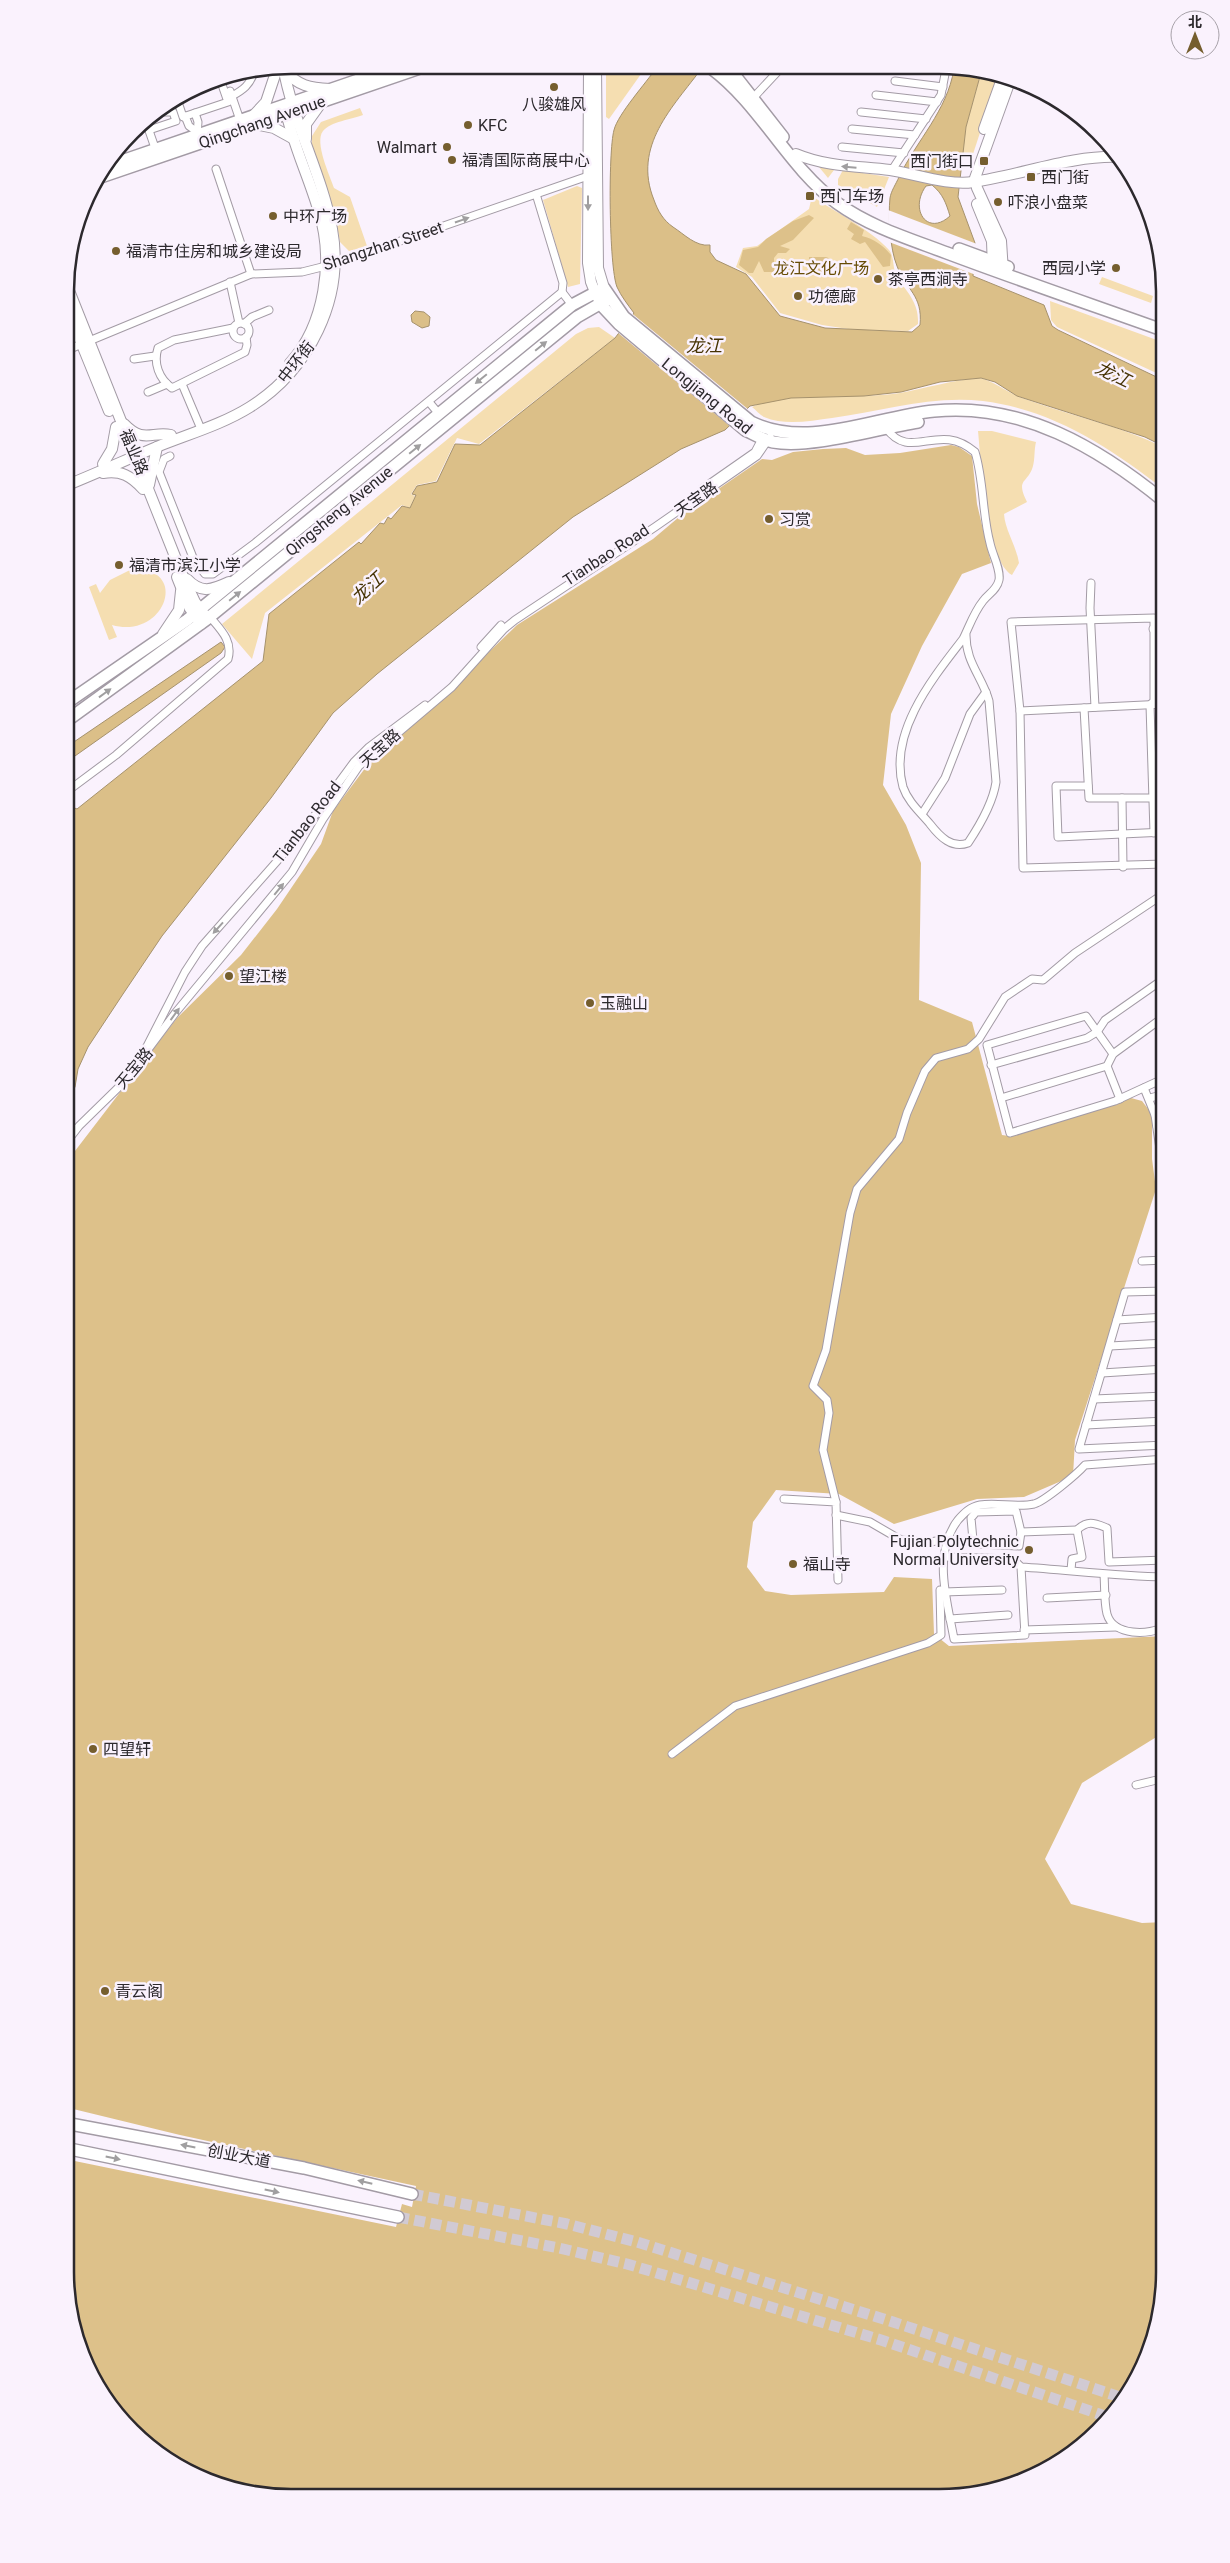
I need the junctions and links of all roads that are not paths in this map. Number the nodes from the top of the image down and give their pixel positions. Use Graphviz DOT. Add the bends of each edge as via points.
graph roads {
  1 [pos="278,74"];
  2 [pos="281,74"];
  3 [pos="286,74"];
  4 [pos="375,74"];
  5 [pos="403,74"];
  6 [pos="589,74"];
  7 [pos="596,74"];
  8 [pos="718,74"];
  9 [pos="734,74"];
  10 [pos="775,74"];
  11 [pos="945,74"];
  12 [pos="253,77"];
  13 [pos="895,81"];
  14 [pos="1001,82"];
  15 [pos="222,85"];
  16 [pos="1008,85"];
  17 [pos="944,87"];
  18 [pos="331,89"];
  19 [pos="876,95"];
  20 [pos="754,97"];
  21 [pos="321,102"];
  22 [pos="937,102"];
  23 [pos="178,105"];
  24 [pos="288,108"];
  25 [pos="167,112"];
  26 [pos="861,112"];
  27 [pos="195,113"];
  28 [pos="186,116"];
  29 [pos="926,119"];
  30 [pos="240,120"];
  31 [pos="254,120"];
  32 [pos="148,127"];
  33 [pos="852,129"];
  34 [pos="149,130"];
  35 [pos="196,133"];
  36 [pos="915,136"];
  37 [pos="294,139"];
  38 [pos="154,145"];
  39 [pos="842,147"];
  40 [pos="904,152"];
  41 [pos="307,153"];
  42 [pos="796,154"];
  43 [pos="119,157"];
  44 [pos="1112,158"];
  45 [pos="216,169"];
  46 [pos="894,171"];
  47 [pos="107,175"];
  48 [pos="588,176"];
  49 [pos="970,182"];
  50 [pos="536,194"];
  51 [pos="885,225"];
  52 [pos="992,265"];
  53 [pos="329,266"];
  54 [pos="251,274"];
  55 [pos="590,276"];
  56 [pos="230,282"];
  57 [pos="562,292"];
  58 [pos="603,295"];
  59 [pos="575,303"];
  60 [pos="74,308"];
  61 [pos="269,310"];
  62 [pos="577,317"];
  63 [pos="74,319"];
  64 [pos="618,319"];
  65 [pos="1156,321"];
  66 [pos="241,323"];
  67 [pos="233,328"];
  68 [pos="1156,328"];
  69 [pos="246,337"];
  70 [pos="85,342"];
  71 [pos="74,346"];
  72 [pos="155,356"];
  73 [pos="134,359"];
  74 [pos="167,384"];
  75 [pos="182,384"];
  76 [pos="148,392"];
  77 [pos="429,402"];
  78 [pos="439,414"];
  79 [pos="118,424"];
  80 [pos="200,426"];
  81 [pos="886,428"];
  82 [pos="171,435"];
  83 [pos="767,435"];
  84 [pos="157,447"];
  85 [pos="131,455"];
  86 [pos="170,456"];
  87 [pos="103,464"];
  88 [pos="74,476"];
  89 [pos="86,478"];
  90 [pos="74,483"];
  91 [pos="146,488"];
  92 [pos="1156,495"];
  93 [pos="1156,504"];
  94 [pos="182,574"];
  95 [pos="209,574"];
  96 [pos="241,576"];
  97 [pos="1091,583"];
  98 [pos="181,587"];
  99 [pos="208,590"];
  100 [pos="202,617"];
  101 [pos="1091,620"];
  102 [pos="1153,628"];
  103 [pos="966,634"];
  104 [pos="156,641"];
  105 [pos="986,692"];
  106 [pos="74,698"];
  107 [pos="1150,704"];
  108 [pos="1156,704"];
  109 [pos="1096,707"];
  110 [pos="1084,708"];
  111 [pos="1020,711"];
  112 [pos="74,715"];
  113 [pos="74,786"];
  114 [pos="1088,786"];
  115 [pos="1122,798"];
  116 [pos="1153,798"];
  117 [pos="922,814"];
  118 [pos="1154,833"];
  119 [pos="1122,834"];
  120 [pos="1156,865"];
  121 [pos="1123,867"];
  122 [pos="1156,899"];
  123 [pos="1156,984"];
  124 [pos="1156,1023"];
  125 [pos="1097,1032"];
  126 [pos="1113,1054"];
  127 [pos="991,1064"];
  128 [pos="1107,1066"];
  129 [pos="1156,1082"];
  130 [pos="1144,1088"];
  131 [pos="1156,1096"];
  132 [pos="1001,1098"];
  133 [pos="1150,1098"];
  134 [pos="1120,1099"];
  135 [pos="1155,1115"];
  136 [pos="74,1127"];
  137 [pos="74,1132"];
  138 [pos="1156,1260"];
  139 [pos="1142,1261"];
  140 [pos="1156,1290"];
  141 [pos="1156,1318"];
  142 [pos="1117,1320"];
  143 [pos="1156,1343"];
  144 [pos="1110,1346"];
  145 [pos="1156,1370"];
  146 [pos="1102,1373"];
  147 [pos="1156,1397"];
  148 [pos="1094,1400"];
  149 [pos="1156,1421"];
  150 [pos="1086,1425"];
  151 [pos="1156,1445"];
  152 [pos="1156,1460"];
  153 [pos="784,1499"];
  154 [pos="836,1502"];
  155 [pos="836,1515"];
  156 [pos="1077,1530"];
  157 [pos="1021,1532"];
  158 [pos="949,1539"];
  159 [pos="945,1554"];
  160 [pos="1156,1560"];
  161 [pos="1021,1567"];
  162 [pos="1071,1570"];
  163 [pos="1104,1575"];
  164 [pos="1156,1577"];
  165 [pos="838,1580"];
  166 [pos="1002,1590"];
  167 [pos="944,1592"];
  168 [pos="1106,1595"];
  169 [pos="1047,1598"];
  170 [pos="1008,1615"];
  171 [pos="950,1619"];
  172 [pos="1116,1627"];
  173 [pos="1024,1630"];
  174 [pos="1156,1632"];
  175 [pos="672,1754"];
  176 [pos="1156,1780"];
  177 [pos="1136,1785"];
  178 [pos="74,2125"];
  179 [pos="74,2150"];
  180 [pos="412,2194"];
  181 [pos="398,2217"];
  1 -- 31 [label="street"];
  2 -- 24 [label="street"];
  3 -- 18 [label="street" via="304,87"];
  4 -- 18 [label="main road, Qingchang Avenue"];
  5 -- 21 [label="main road, Qingchang Avenue"];
  6 -- 48 [label="street, Longjiang Road"];
  7 -- 58 [label="street, Longjiang Road" via="598,268"];
  8 -- 51 [label="main road" via="818,188 848,210"];
  9 -- 20 [label="main road"];
  10 -- 20 [label="street"];
  11 -- 17 [label="street"];
  12 -- 30 [label="street" via="243,90 231,93"];
  13 -- 17 [label="street"];
  14 -- 49 [label="street" via="970,170"];
  15 -- 27 [label="street" via="228,102"];
  16 -- 49 [label="street"];
  17 -- 22 [label="street"];
  18 -- 24 [label="main road, Qingchang Avenue"];
  19 -- 22 [label="street"];
  20 -- 42 [label="main road"];
  21 -- 24 [label="main road, Qingchang Avenue"];
  21 -- 41 [label="street" via="306,124"];
  22 -- 29 [label="street"];
  23 -- 28 [label="street" via="183,117"];
  24 -- 31 [label="main road, Qingchang Avenue"];
  24 -- 37 [label="street, 中环街"];
  24 -- 41 [label="street, 中环街"];
  25 -- 34 [label="street" via="173,112 176,121"];
  26 -- 29 [label="street"];
  27 -- 28 [label="street"];
  27 -- 35 [label="street" via="198,122"];
  28 -- 35 [label="street"];
  29 -- 36 [label="street"];
  30 -- 31 [label="main road, Qingchang Avenue"];
  30 -- 35 [label="main road, Qingchang Avenue"];
  31 -- 37 [label="street"];
  31 -- 47 [label="main road, Qingchang Avenue"];
  32 -- 34 [label="street"];
  33 -- 36 [label="street"];
  34 -- 38 [label="street"];
  35 -- 43 [label="main road, Qingchang Avenue"];
  36 -- 40 [label="street"];
  37 -- 53 [label="street, 中环街" via="324,230"];
  39 -- 40 [label="street"];
  40 -- 46 [label="street"];
  41 -- 53 [label="street, 中环街" via="328,212 334,242"];
  46 -- 42 [label="street, one-way" via="823,164"];
  42 -- 51 [label="main road" via="822,182"];
  44 -- 49 [label="street" via="1054,164"];
  45 -- 54 [label="street"];
  46 -- 49 [label="street"];
  48 -- 50 [label="street, Shangzhan Street"];
  48 -- 55 [label="street, Longjiang Road, one-way"];
  49 -- 52 [label="street" via="1001,241"];
  53 -- 50 [label="street, Shangzhan Street, one-way"];
  50 -- 57 [label="street"];
  51 -- 52 [label="main road"];
  52 -- 65 [label="main road"];
  52 -- 68 [label="main road"];
  53 -- 54 [label="street, Shangzhan Street" via="302,272"];
  53 -- 80 [label="street, 中环街" via="316,318 293,360 246,402"];
  54 -- 56 [label="street, Shangzhan Street"];
  55 -- 58 [label="street, Longjiang Road"];
  55 -- 59 [label="street"];
  56 -- 66 [label="street"];
  56 -- 70 [label="street, Shangzhan Street"];
  57 -- 59 [label="street"];
  57 -- 77 [label="street"];
  58 -- 59 [label="main road, Qingsheng Avenue"];
  58 -- 62 [label="main road, Qingsheng Avenue"];
  58 -- 64 [label="main road, Longjiang Road"];
  59 -- 78 [label="main road, Qingsheng Avenue, one-way"];
  60 -- 70 [label="street, 福业路"];
  61 -- 66 [label="street"];
  62 -- 64 [label="main road" via="596,313"];
  100 -- 62 [label="main road, Qingsheng Avenue, one-way"];
  63 -- 70 [label="street, 福业路"];
  64 -- 83 [label="main road, Longjiang Road" via="748,426"];
  66 -- 67 [label="street"];
  66 -- 69 [label="street" via="249,330"];
  67 -- 69 [label="street" via="236,338"];
  67 -- 72 [label="street" via="174,340 158,348"];
  69 -- 75 [label="street" via="248,345 245,352"];
  70 -- 71 [label="street, Shangzhan Street"];
  70 -- 79 [label="street, 福业路"];
  72 -- 73 [label="street"];
  72 -- 74 [label="street"];
  74 -- 75 [label="street" via="172,388"];
  74 -- 76 [label="street"];
  75 -- 80 [label="street"];
  77 -- 78 [label="street"];
  77 -- 95 [label="street" via="255,543 218,571"];
  78 -- 96 [label="main road, Qingsheng Avenue"];
  79 -- 82 [label="street" via="144,436"];
  79 -- 85 [label="street, 福业路"];
  79 -- 87 [label="street" via="112,449"];
  80 -- 82 [label="street, 中环街"];
  80 -- 84 [label="street, 中环街"];
  81 -- 83 [label="main road, Longjiang Road" via="819,441 782,443"];
  81 -- 93 [label="main road, Longjiang Road" via="959,417 1015,426 1077,450 1123,478"];
  81 -- 103 [label="street" via="893,439 900,442 956,439 975,452 989,542 999,582 983,601"];
  82 -- 85 [label="street, 中环街"];
  83 -- 92 [label="main road, Longjiang Road" via="818,432 934,411 978,410 1023,420 1064,435 1118,467"];
  83 -- 136 [label="street, Tianbao Road, one-way" via="754,452 653,525 510,617 449,684 369,747 340,780 301,834 202,946 184,972 144,1051"];
  137 -- 83 [label="street, 天宝路, one-way" via="123,1084 182,1005 292,872 359,766 452,687 515,620 749,462 757,456"];
  84 -- 85 [label="street, 中环街"];
  84 -- 91 [label="street"];
  85 -- 87 [label="street, 中环街"];
  85 -- 89 [label="street, 中环街"];
  85 -- 91 [label="street, 福业路"];
  86 -- 95 [label="street" via="164,459 160,472 194,560 205,574"];
  87 -- 88 [label="street, 中环街"];
  89 -- 90 [label="street, 中环街"];
  89 -- 91 [label="street" via="117,472"];
  91 -- 94 [label="street, 福业路"];
  91 -- 98 [label="street, 福业路"];
  94 -- 99 [label="street" via="194,586"];
  94 -- 100 [label="street, 福业路"];
  95 -- 99 [label="street"];
  96 -- 99 [label="street"];
  96 -- 100 [label="main road, Qingsheng Avenue"];
  97 -- 101 [label="street"];
  98 -- 100 [label="street, 福业路"];
  98 -- 104 [label="street" via="179,610"];
  100 -- 104 [label="main road, Qingsheng Avenue"];
  112 -- 100 [label="main road, Qingsheng Avenue, one-way"];
  100 -- 113 [label="street" via="229,640 228,659 116,755"];
  101 -- 102 [label="street" via="1154,618"];
  101 -- 109 [label="street"];
  101 -- 111 [label="street" via="1010,622"];
  102 -- 107 [label="street" via="1154,701"];
  103 -- 105 [label="street" via="965,645 973,670"];
  103 -- 117 [label="street" via="921,698 906,732 901,764 904,788 910,802"];
  104 -- 106 [label="main road, Qingsheng Avenue"];
  105 -- 117 [label="street" via="970,714 945,778"];
  105 -- 117 [label="street" via="996,782 994,794 976,831 968,844 953,845"];
  107 -- 108 [label="street"];
  107 -- 109 [label="street"];
  107 -- 116 [label="street"];
  109 -- 110 [label="street"];
  110 -- 111 [label="street"];
  110 -- 114 [label="street"];
  111 -- 121 [label="street" via="1023,868"];
  114 -- 115 [label="street" via="1089,798"];
  114 -- 119 [label="street" via="1056,786 1058,837"];
  115 -- 116 [label="street"];
  115 -- 119 [label="street"];
  116 -- 118 [label="street"];
  118 -- 119 [label="street"];
  119 -- 121 [label="street"];
  120 -- 121 [label="street"];
  122 -- 154 [label="street" via="1075,953 1042,980 1032,979 1005,997 979,1039 968,1048 936,1058 925,1071 900,1139 857,1189 826,1350 813,1386 827,1400 829,1413 823,1450"];
  123 -- 125 [label="street" via="1105,1020"];
  124 -- 126 [label="street"];
  125 -- 126 [label="street"];
  125 -- 127 [label="street" via="1087,1038"];
  125 -- 127 [label="street" via="1086,1016 996,1042 987,1045"];
  126 -- 128 [label="street"];
  127 -- 132 [label="street"];
  128 -- 132 [label="street"];
  128 -- 134 [label="street"];
  129 -- 130 [label="street"];
  130 -- 133 [label="street"];
  130 -- 134 [label="street"];
  131 -- 133 [label="street"];
  132 -- 134 [label="street" via="1010,1133"];
  133 -- 135 [label="street"];
  138 -- 139 [label="street"];
  140 -- 142 [label="street" via="1125,1292"];
  141 -- 142 [label="street"];
  142 -- 144 [label="street"];
  143 -- 144 [label="street"];
  144 -- 146 [label="street"];
  145 -- 146 [label="street"];
  146 -- 148 [label="street"];
  147 -- 148 [label="street"];
  148 -- 150 [label="street"];
  149 -- 150 [label="street"];
  150 -- 151 [label="street" via="1079,1449"];
  152 -- 158 [label="street" via="1085,1465 1072,1480 1035,1504 978,1505 965,1512 953,1527"];
  153 -- 154 [label="street"];
  154 -- 155 [label="street"];
  155 -- 158 [label="street" via="870,1522 901,1540 930,1542"];
  155 -- 165 [label="street"];
  156 -- 157 [label="street"];
  156 -- 160 [label="street" via="1091,1522 1108,1528 1109,1562"];
  156 -- 162 [label="street" via="1082,1557 1072,1560"];
  157 -- 157 [label="street" via="1019,1546 980,1544 972,1540 972,1518 976,1512 1016,1511"];
  158 -- 159 [label="street"];
  159 -- 161 [label="street" via="1013,1559"];
  159 -- 167 [label="street"];
  159 -- 175 [label="street" via="938,1577 941,1634 928,1643 735,1706"];
  161 -- 162 [label="street"];
  161 -- 173 [label="street"];
  162 -- 163 [label="street"];
  163 -- 164 [label="street"];
  163 -- 168 [label="street"];
  166 -- 167 [label="street"];
  167 -- 171 [label="street"];
  168 -- 169 [label="street"];
  168 -- 172 [label="street" via="1108,1616"];
  170 -- 171 [label="street"];
  171 -- 173 [label="street" via="954,1638 1025,1635"];
  172 -- 173 [label="street"];
  172 -- 174 [label="street" via="1140,1633"];
  176 -- 177 [label="street"];
  180 -- 178 [label="main road, 创业大道, one-way" via="304,2168"];
  179 -- 181 [label="main road, 创业大道, one-way"];
}
